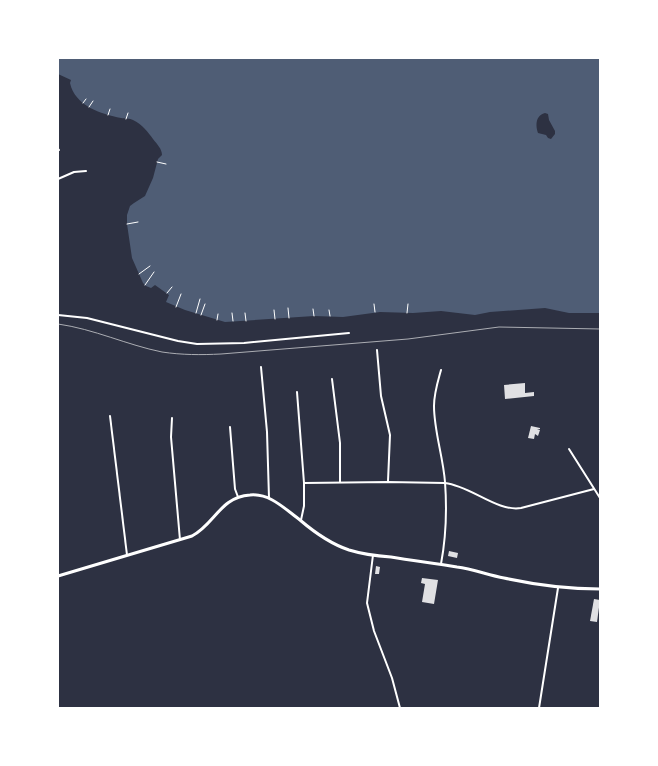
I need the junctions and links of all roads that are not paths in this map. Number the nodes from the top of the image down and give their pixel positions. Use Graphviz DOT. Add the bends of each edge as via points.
graph roads {
  1 [pos="86,171"];
  2 [pos="58,179"];
  3 [pos="58,315"];
  4 [pos="349,333"];
  5 [pos="377,350"];
  6 [pos="261,367"];
  7 [pos="441,370"];
  8 [pos="332,379"];
  9 [pos="298,392"];
  10 [pos="110,416"];
  11 [pos="172,418"];
  12 [pos="230,427"];
  13 [pos="569,450"];
  14 [pos="340,482"];
  15 [pos="388,482"];
  16 [pos="304,483"];
  17 [pos="445,483"];
  18 [pos="594,489"];
  19 [pos="238,497"];
  20 [pos="268,498"];
  21 [pos="600,498"];
  22 [pos="300,521"];
  23 [pos="180,540"];
  24 [pos="127,555"];
  25 [pos="373,555"];
  26 [pos="441,564"];
  27 [pos="58,576"];
  28 [pos="558,588"];
  29 [pos="600,589"];
  30 [pos="400,708"];
  31 [pos="539,708"];
  1 -- 2 [label="street" via="74,172"];
  3 -- 4 [label="street" via="87,318 197,344 244,343"];
  5 -- 15 [label="street" via="381,396 390,435"];
  6 -- 20 [label="street" via="267,432"];
  7 -- 17 [label="street" via="434,411"];
  8 -- 14 [label="street" via="340,443"];
  9 -- 16 [label="street"];
  10 -- 24 [label="street"];
  11 -- 23 [label="street" via="171,436"];
  12 -- 19 [label="street" via="235,489"];
  13 -- 18 [label="street"];
  14 -- 15 [label="street"];
  14 -- 16 [label="street"];
  15 -- 17 [label="street"];
  16 -- 22 [label="street" via="304,506"];
  17 -- 18 [label="street" via="466,488 513,509"];
  17 -- 26 [label="street"];
  18 -- 21 [label="street"];
  19 -- 20 [label="main road" via="255,495"];
  19 -- 23 [label="main road" via="222,506 196,534"];
  20 -- 22 [label="main road"];
  22 -- 25 [label="main road" via="340,547"];
  23 -- 24 [label="main road"];
  24 -- 27 [label="main road"];
  25 -- 26 [label="main road"];
  25 -- 30 [label="street" via="367,603"];
  26 -- 28 [label="main road"];
  28 -- 29 [label="main road"];
  28 -- 31 [label="street"];
}
